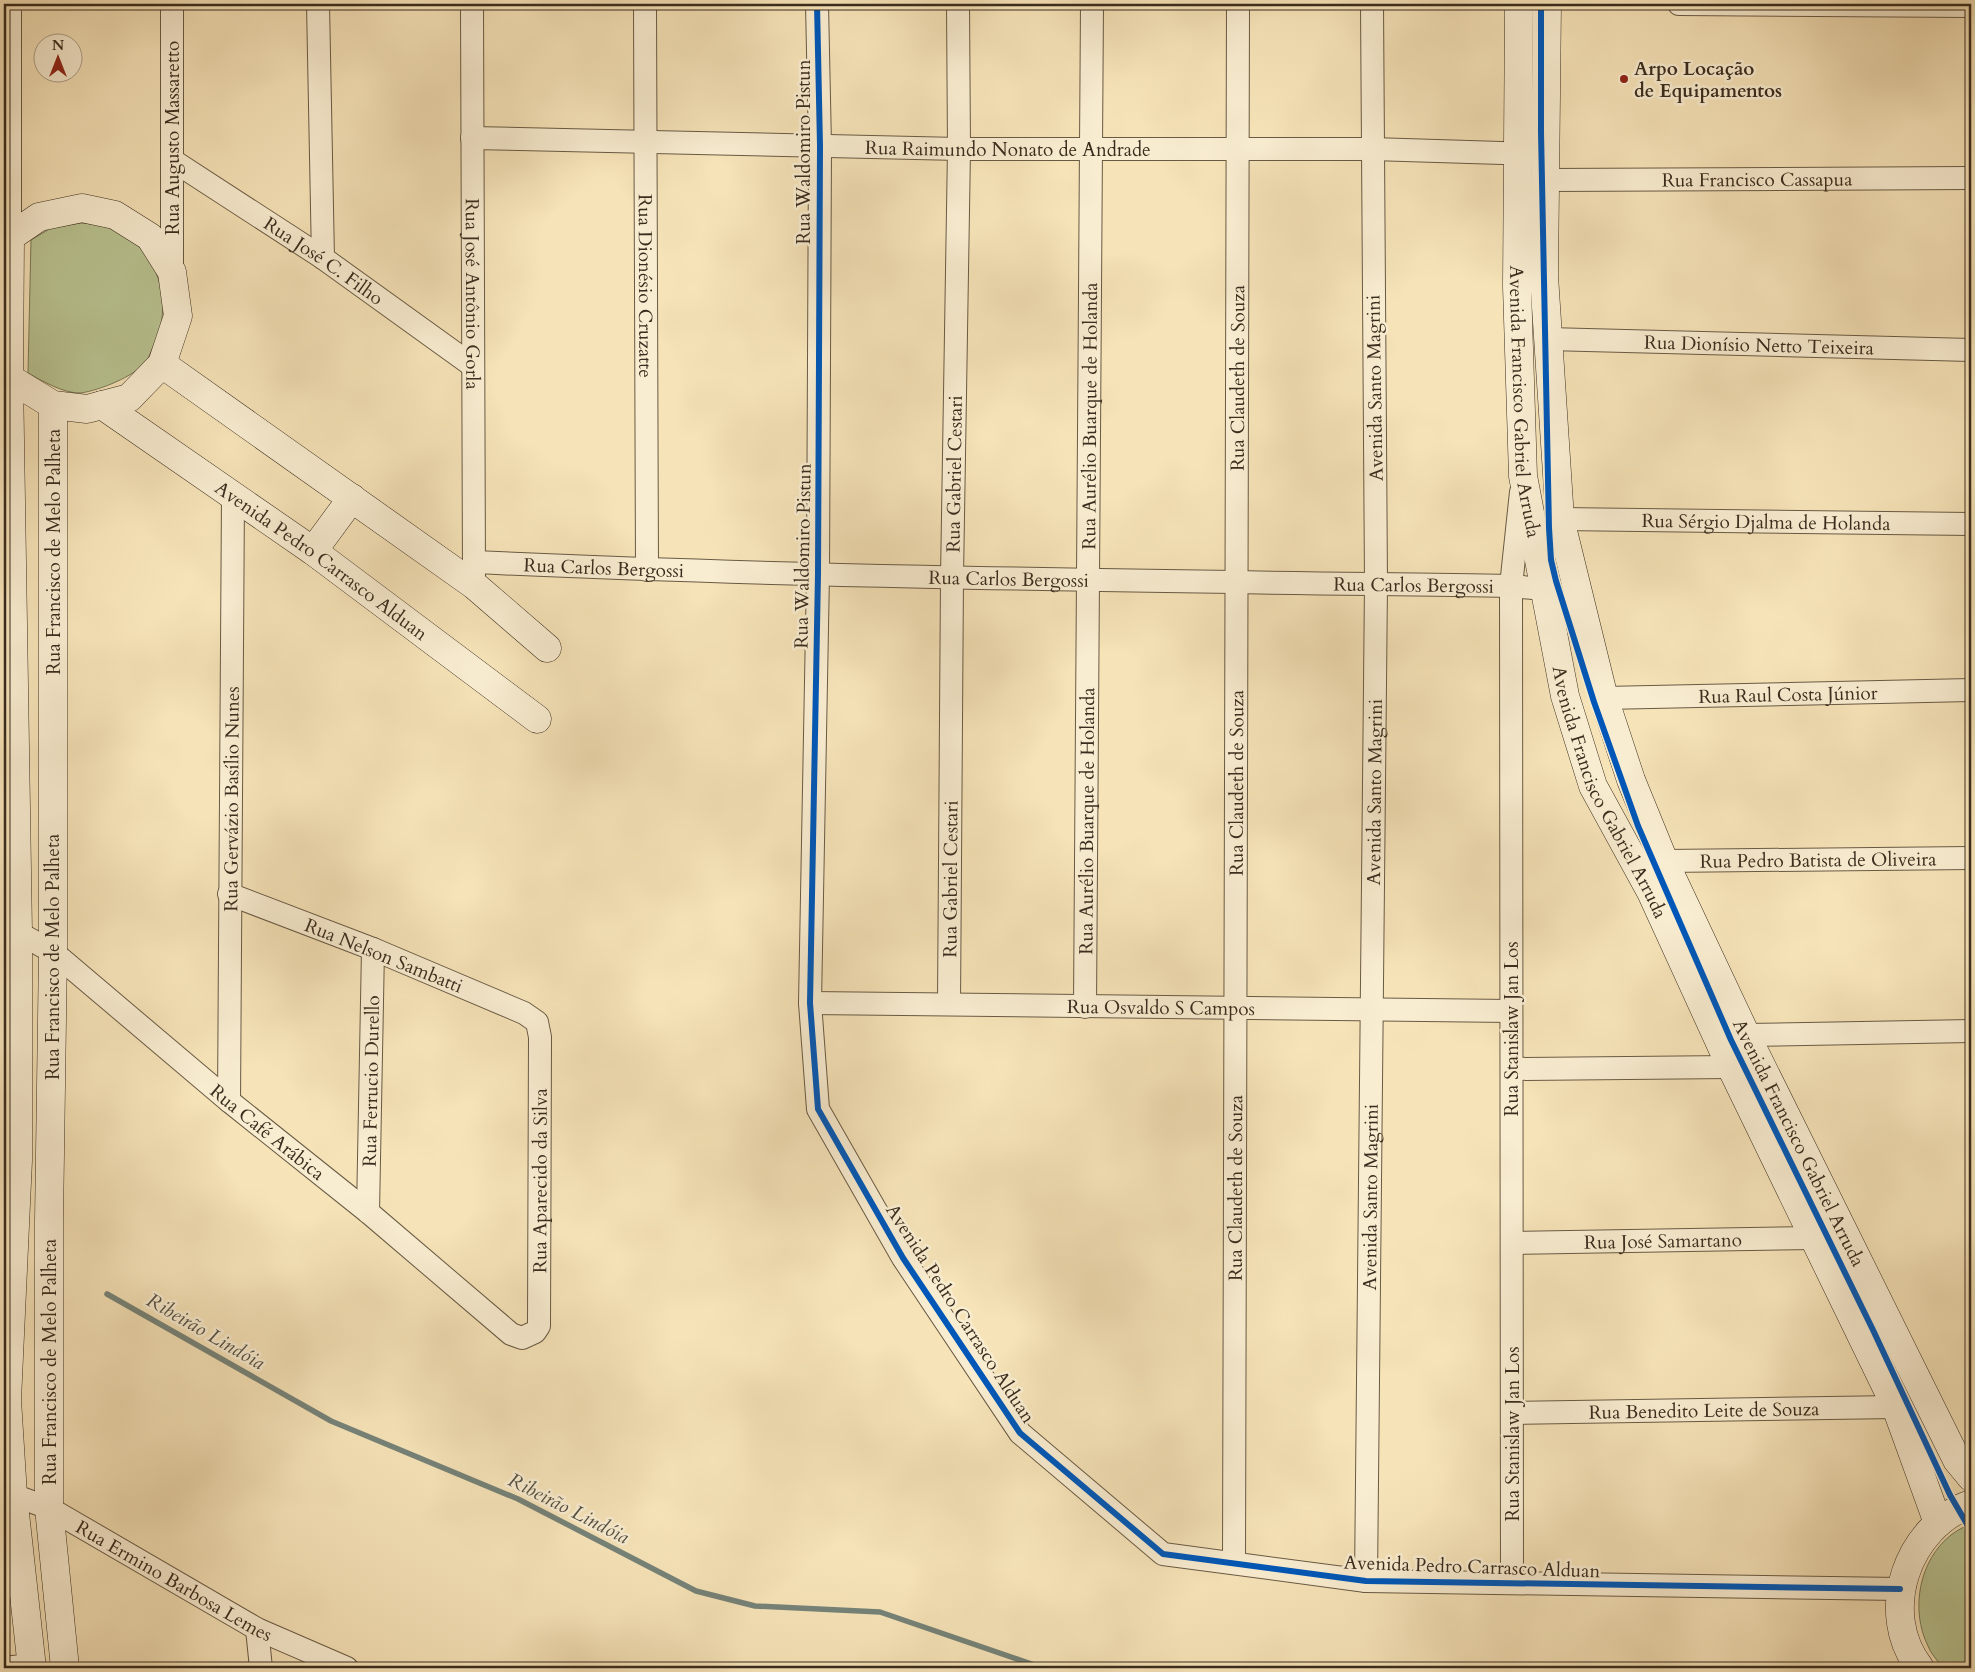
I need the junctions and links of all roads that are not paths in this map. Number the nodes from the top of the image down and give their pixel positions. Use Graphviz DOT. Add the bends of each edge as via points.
graph roads {
  1 [pos="10,4"];
  2 [pos="172,4"];
  3 [pos="318,4"];
  4 [pos="472,4"];
  5 [pos="646,4"];
  6 [pos="817,4"];
  7 [pos="958,4"];
  8 [pos="1092,4"];
  9 [pos="1238,4"];
  10 [pos="1372,4"];
  11 [pos="1519,4"];
  12 [pos="1547,4"];
  13 [pos="1679,4"];
  14 [pos="1971,6"];
  15 [pos="472,138"];
  16 [pos="647,142"];
  17 [pos="820,146"];
  18 [pos="1372,149"];
  19 [pos="959,150"];
  20 [pos="1091,150"];
  21 [pos="1238,150"];
  22 [pos="172,160"];
  23 [pos="1537,162"];
  24 [pos="1971,178"];
  25 [pos="10,237"];
  26 [pos="323,258"];
  27 [pos="7,271"];
  28 [pos="172,272"];
  29 [pos="7,312"];
  30 [pos="1548,339"];
  31 [pos="1971,350"];
  32 [pos="162,364"];
  33 [pos="473,366"];
  34 [pos="10,378"];
  35 [pos="53,405"];
  36 [pos="102,405"];
  37 [pos="1522,476"];
  38 [pos="233,496"];
  39 [pos="352,498"];
  40 [pos="1560,519"];
  41 [pos="1971,524"];
  42 [pos="313,552"];
  43 [pos="647,570"];
  44 [pos="474,574"];
  45 [pos="818,574"];
  46 [pos="952,577"];
  47 [pos="1089,582"];
  48 [pos="1235,582"];
  49 [pos="1376,584"];
  50 [pos="1511,586"];
  51 [pos="1544,589"];
  52 [pos="547,648"];
  53 [pos="1971,690"];
  54 [pos="1604,698"];
  55 [pos="537,719"];
  56 [pos="1971,858"];
  57 [pos="1664,861"];
  58 [pos="229,894"];
  59 [pos="11,928"];
  60 [pos="373,949"];
  61 [pos="53,952"];
  62 [pos="810,1003"];
  63 [pos="949,1004"];
  64 [pos="1085,1007"];
  65 [pos="1236,1007"];
  66 [pos="1372,1009"];
  67 [pos="1511,1011"];
  68 [pos="536,1022"];
  69 [pos="1971,1031"];
  70 [pos="1746,1034"];
  71 [pos="1731,1067"];
  72 [pos="1512,1068"];
  73 [pos="229,1101"];
  74 [pos="818,1109"];
  75 [pos="368,1212"];
  76 [pos="1814,1238"];
  77 [pos="1512,1243"];
  78 [pos="529,1336"];
  79 [pos="6,1403"];
  80 [pos="1896,1407"];
  81 [pos="1512,1412"];
  82 [pos="1971,1477"];
  83 [pos="7,1493"];
  84 [pos="1971,1504"];
  85 [pos="49,1508"];
  86 [pos="1938,1523"];
  87 [pos="1234,1563"];
  88 [pos="1366,1581"];
  89 [pos="1512,1583"];
  90 [pos="1900,1589"];
  91 [pos="257,1629"];
  92 [pos="32,1667"];
  93 [pos="4,1668"];
  94 [pos="65,1668"];
  95 [pos="261,1668"];
  96 [pos="346,1668"];
  97 [pos="1920,1668"];
  1 -- 25 [label="street"];
  2 -- 22 [label="street, Rua Augusto Massaretto"];
  3 -- 26 [label="street"];
  4 -- 15 [label="street, Rua José Antônio Gorla"];
  5 -- 16 [label="street, Rua Dionésio Cruzatte"];
  6 -- 17 [label="street, Rua Waldomiro Pistun"];
  7 -- 19 [label="street, Rua Gabriel Cestari"];
  8 -- 20 [label="street, Rua Aurélio Buarque de Holanda"];
  9 -- 21 [label="street, Rua Claudeth de Souza"];
  10 -- 18 [label="street, Avenida Santo Magrini"];
  11 -- 23 [label="street, Avenida Francisco Gabriel Arruda"];
  12 -- 23 [label="street, Avenida Francisco Gabriel Arruda"];
  13 -- 14 [label="street"];
  15 -- 16 [label="street, Rua Raimundo Nonato de Andrade"];
  15 -- 33 [label="street, Rua José Antônio Gorla"];
  16 -- 17 [label="street, Rua Raimundo Nonato de Andrade"];
  16 -- 43 [label="street, Rua Dionésio Cruzatte"];
  17 -- 19 [label="street, Rua Raimundo Nonato de Andrade"];
  17 -- 45 [label="street, Rua Waldomiro Pistun"];
  18 -- 21 [label="street, Rua Raimundo Nonato de Andrade"];
  18 -- 23 [label="street, Rua Raimundo Nonato de Andrade"];
  18 -- 49 [label="street, Avenida Santo Magrini"];
  19 -- 20 [label="street, Rua Raimundo Nonato de Andrade"];
  19 -- 46 [label="street, Rua Gabriel Cestari"];
  20 -- 21 [label="street, Rua Raimundo Nonato de Andrade"];
  20 -- 47 [label="street, Rua Aurélio Buarque de Holanda"];
  21 -- 48 [label="street, Rua Claudeth de Souza"];
  22 -- 26 [label="street, Rua José C. Filho"];
  22 -- 28 [label="street, Rua Augusto Massaretto"];
  23 -- 24 [label="street, Rua Francisco Cassapua"];
  23 -- 30 [label="street, Avenida Francisco Gabriel Arruda"];
  23 -- 37 [label="street, Avenida Francisco Gabriel Arruda" via="1518,286"];
  25 -- 27 [label="street, Rua Francisco de Melo Palheta"];
  25 -- 28 [label="street" via="39,217 82,208 115,215 150,237"];
  26 -- 33 [label="street, Rua José C. Filho"];
  27 -- 29 [label="street, Rua Francisco de Melo Palheta"];
  28 -- 32 [label="street" via="178,316"];
  29 -- 34 [label="street, Rua Francisco de Melo Palheta"];
  30 -- 31 [label="street, Rua Dionísio Netto Teixeira"];
  30 -- 40 [label="street, Avenida Francisco Gabriel Arruda"];
  32 -- 36 [label="street" via="129,398"];
  32 -- 39 [label="street"];
  33 -- 44 [label="street, Rua José Antônio Gorla"];
  34 -- 35 [label="street"];
  34 -- 59 [label="street, Rua Francisco de Melo Palheta"];
  35 -- 36 [label="street" via="88,409"];
  35 -- 61 [label="street, Rua Francisco de Melo Palheta"];
  36 -- 38 [label="street, Avenida Pedro Carrasco Alduan"];
  37 -- 50 [label="street, Rua Stanislaw Jan Los"];
  37 -- 51 [label="street, Avenida Francisco Gabriel Arruda"];
  38 -- 42 [label="street, Avenida Pedro Carrasco Alduan"];
  38 -- 58 [label="street, Rua Gervázio Basílio Nunes"];
  39 -- 42 [label="street"];
  39 -- 44 [label="street"];
  40 -- 41 [label="street, Rua Sérgio Djalma de Holanda"];
  40 -- 54 [label="street, Avenida Francisco Gabriel Arruda"];
  42 -- 55 [label="street, Avenida Pedro Carrasco Alduan"];
  43 -- 44 [label="street, Rua Carlos Bergossi"];
  43 -- 45 [label="street, Rua Carlos Bergossi"];
  44 -- 52 [label="street"];
  45 -- 46 [label="street, Rua Carlos Bergossi"];
  45 -- 62 [label="street, Rua Waldomiro Pistun"];
  46 -- 47 [label="street, Rua Carlos Bergossi"];
  46 -- 63 [label="street, Rua Gabriel Cestari"];
  47 -- 48 [label="street, Rua Carlos Bergossi"];
  47 -- 64 [label="street, Rua Aurélio Buarque de Holanda"];
  48 -- 49 [label="street, Rua Carlos Bergossi"];
  48 -- 65 [label="street, Rua Claudeth de Souza"];
  49 -- 50 [label="street, Rua Carlos Bergossi"];
  49 -- 66 [label="street, Avenida Santo Magrini"];
  50 -- 51 [label="street, Rua Carlos Bergossi"];
  50 -- 67 [label="street, Rua Stanislaw Jan Los"];
  51 -- 71 [label="street, Avenida Francisco Gabriel Arruda" via="1565,696 1593,786 1651,892"];
  53 -- 54 [label="street, Rua Raul Costa Júnior"];
  54 -- 57 [label="street, Avenida Francisco Gabriel Arruda" via="1631,780"];
  56 -- 57 [label="street, Rua Pedro Batista de Oliveira"];
  57 -- 70 [label="street, Avenida Francisco Gabriel Arruda"];
  58 -- 60 [label="street, Rua Nelson Sambatti"];
  58 -- 73 [label="street, Rua Gervázio Basílio Nunes"];
  59 -- 61 [label="street, Rua Café Arábica"];
  59 -- 79 [label="street, Rua Francisco de Melo Palheta" via="18,1160"];
  60 -- 68 [label="street, Rua Nelson Sambatti" via="524,1013"];
  60 -- 75 [label="street, Rua Ferrucio Durello"];
  61 -- 73 [label="street, Rua Café Arábica"];
  61 -- 85 [label="street, Rua Francisco de Melo Palheta"];
  62 -- 63 [label="street, Rua Osvaldo S Campos"];
  62 -- 74 [label="street, Rua Waldomiro Pistun"];
  63 -- 64 [label="street, Rua Osvaldo S Campos"];
  64 -- 65 [label="street, Rua Osvaldo S Campos"];
  65 -- 66 [label="street, Rua Osvaldo S Campos"];
  65 -- 87 [label="street, Rua Claudeth de Souza"];
  66 -- 67 [label="street, Rua Osvaldo S Campos"];
  66 -- 88 [label="street, Avenida Santo Magrini"];
  67 -- 72 [label="street, Rua Stanislaw Jan Los"];
  68 -- 78 [label="street, Rua Aparecido da Silva" via="540,1037 539,1326"];
  69 -- 70 [label="street"];
  70 -- 82 [label="street, Avenida Francisco Gabriel Arruda" via="1957,1460"];
  71 -- 72 [label="street"];
  71 -- 76 [label="street, Avenida Francisco Gabriel Arruda"];
  72 -- 77 [label="street, Rua Stanislaw Jan Los"];
  73 -- 75 [label="street, Rua Café Arábica"];
  74 -- 87 [label="street, Avenida Pedro Carrasco Alduan" via="903,1258 1020,1434 1163,1554"];
  75 -- 78 [label="street, Rua Café Arábica" via="511,1334"];
  76 -- 77 [label="street, Rua José Samartano"];
  76 -- 80 [label="street, Avenida Francisco Gabriel Arruda"];
  77 -- 81 [label="street, Rua Stanislaw Jan Los"];
  79 -- 83 [label="street, Rua Francisco de Melo Palheta"];
  80 -- 81 [label="street, Rua Benedito Leite de Souza"];
  80 -- 86 [label="street, Avenida Francisco Gabriel Arruda"];
  81 -- 89 [label="street, Rua Stanislaw Jan Los"];
  83 -- 85 [label="street, Rua Ermino Barbosa Lemes"];
  83 -- 92 [label="street, Rua Francisco de Melo Palheta"];
  84 -- 86 [label="street" via="1958,1508"];
  85 -- 91 [label="street, Rua Ermino Barbosa Lemes"];
  85 -- 94 [label="street, Rua Francisco de Melo Palheta"];
  86 -- 90 [label="street" via="1910,1556"];
  87 -- 88 [label="street, Avenida Pedro Carrasco Alduan"];
  88 -- 89 [label="street, Avenida Pedro Carrasco Alduan"];
  89 -- 90 [label="street, Avenida Pedro Carrasco Alduan"];
  90 -- 97 [label="street" via="1900,1625 1912,1659"];
  91 -- 95 [label="street"];
  91 -- 96 [label="street, Rua Ermino Barbosa Lemes"];
  92 -- 93 [label="street"];
}
